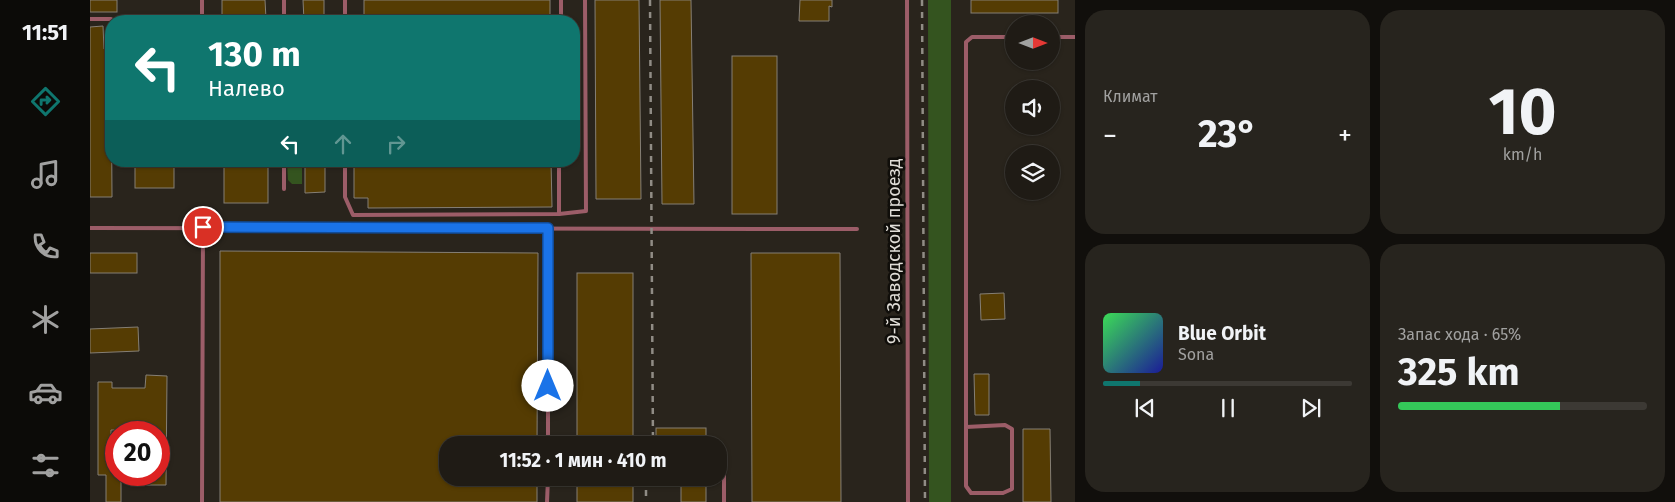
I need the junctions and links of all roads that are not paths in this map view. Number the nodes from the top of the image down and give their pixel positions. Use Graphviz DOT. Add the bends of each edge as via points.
graph roads {
  1 [pos="202,0"];
  2 [pos="284,0"];
  3 [pos="345,0"];
  4 [pos="561,0"];
  5 [pos="585,0"];
  6 [pos="907,0"];
  7 [pos="202,15"];
  8 [pos="284,15"];
  9 [pos="345,15"];
  10 [pos="561,15"];
  11 [pos="90,19"];
  12 [pos="105,19"];
  13 [pos="1005,37"];
  14 [pos="1060,37"];
  15 [pos="1075,37"];
  16 [pos="284,167"];
  17 [pos="345,167"];
  18 [pos="560,167"];
  19 [pos="284,189"];
  20 [pos="559,214"];
  21 [pos="203,227"];
  22 [pos="90,228"];
  23 [pos="548,228"];
  24 [pos="857,229"];
  25 [pos="966,427"];
  26 [pos="548,436"];
  27 [pos="548,486"];
  28 [pos="724,486"];
  29 [pos="202,502"];
  30 [pos="548,502"];
  31 [pos="724,502"];
  32 [pos="908,502"];
  1 -- 7 [label="lane"];
  2 -- 8 [label="lane"];
  3 -- 9 [label="lane"];
  4 -- 10 [label="lane"];
  5 -- 20 [label="lane" via="586,211"];
  6 -- 32 [label="lane, 9-й Заводской проезд"];
  11 -- 12 [label="lane"];
  13 -- 25 [label="lane" via="972,37 966,42"];
  14 -- 15 [label="lane"];
  16 -- 19 [label="lane"];
  17 -- 20 [label="lane" via="345,197 353,215"];
  18 -- 20 [label="lane"];
  21 -- 22 [label="lane"];
  21 -- 23 [label="lane"];
  21 -- 29 [label="lane"];
  23 -- 24 [label="lane"];
  23 -- 26 [label="lane"];
  25 -- 25 [label="lane" via="966,486 971,493 1003,493 1012,489 1012,429 1006,425"];
  27 -- 30 [label="lane"];
  28 -- 31 [label="lane"];
}
